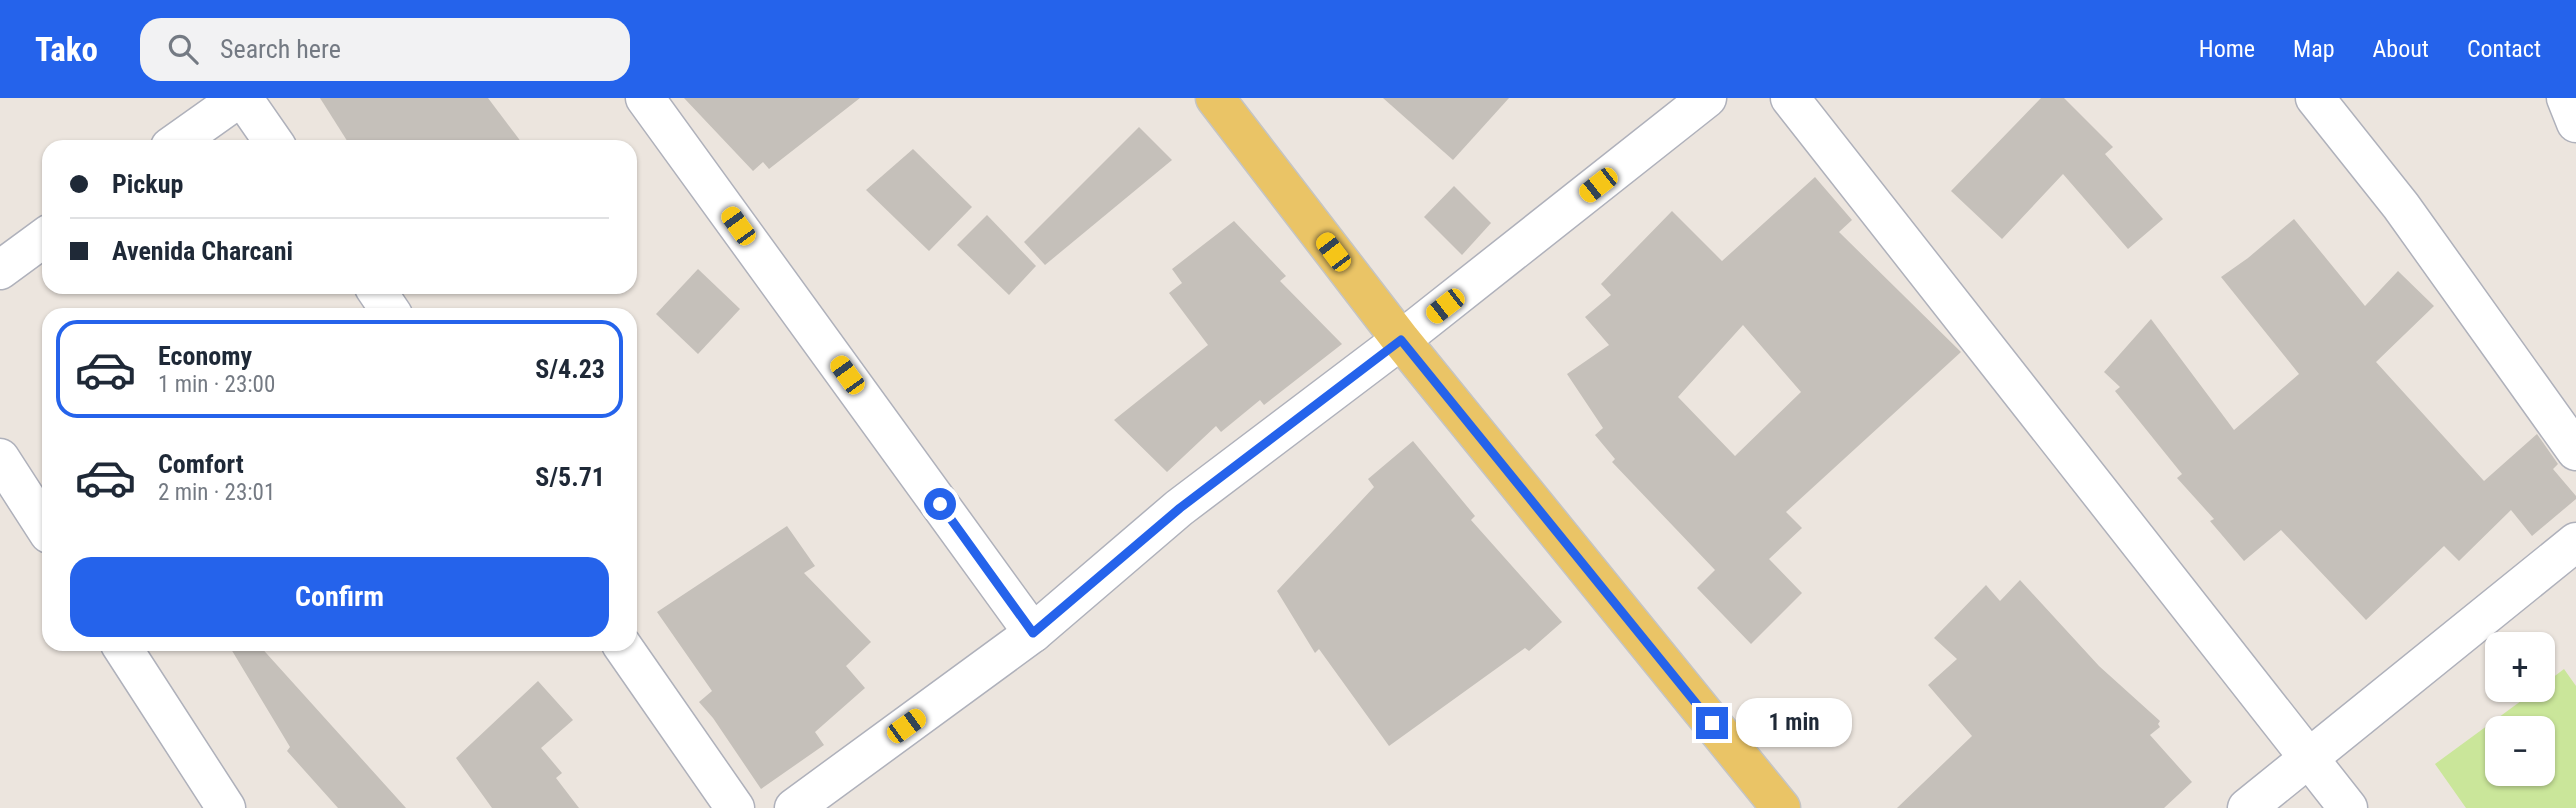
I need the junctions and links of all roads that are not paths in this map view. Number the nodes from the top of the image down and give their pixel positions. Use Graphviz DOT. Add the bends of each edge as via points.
graph roads {
  1 [pos="241,98"];
  2 [pos="645,98"];
  3 [pos="1215,98"];
  4 [pos="1707,98"];
  5 [pos="1790,98"];
  6 [pos="2315,98"];
  7 [pos="2566,98"];
  8 [pos="2576,123"];
  9 [pos="180,140"];
  10 [pos="272,140"];
  11 [pos="42,239"];
  12 [pos="0,270"];
  13 [pos="1401,340"];
  14 [pos="2576,450"];
  15 [pos="0,458"];
  16 [pos="42,523"];
  17 [pos="2576,542"];
  18 [pos="1033,633"];
  19 [pos="125,651"];
  20 [pos="626,651"];
  21 [pos="2309,759"];
  22 [pos="226,808"];
  23 [pos="735,808"];
  24 [pos="794,808"];
  25 [pos="1781,808"];
  26 [pos="2247,808"];
  27 [pos="2347,808"];
  1 -- 9 [label="street"];
  1 -- 10 [label="street"];
  2 -- 18 [label="street"];
  3 -- 13 [label="main road"];
  4 -- 13 [label="street"];
  5 -- 21 [label="street"];
  6 -- 14 [label="street" via="2401,205"];
  7 -- 8 [label="street"];
  11 -- 12 [label="street"];
  13 -- 18 [label="street" via="1180,508"];
  13 -- 25 [label="main road"];
  15 -- 16 [label="street"];
  17 -- 21 [label="street"];
  18 -- 24 [label="street"];
  19 -- 22 [label="street"];
  20 -- 23 [label="street"];
  21 -- 26 [label="street"];
  21 -- 27 [label="street"];
}
